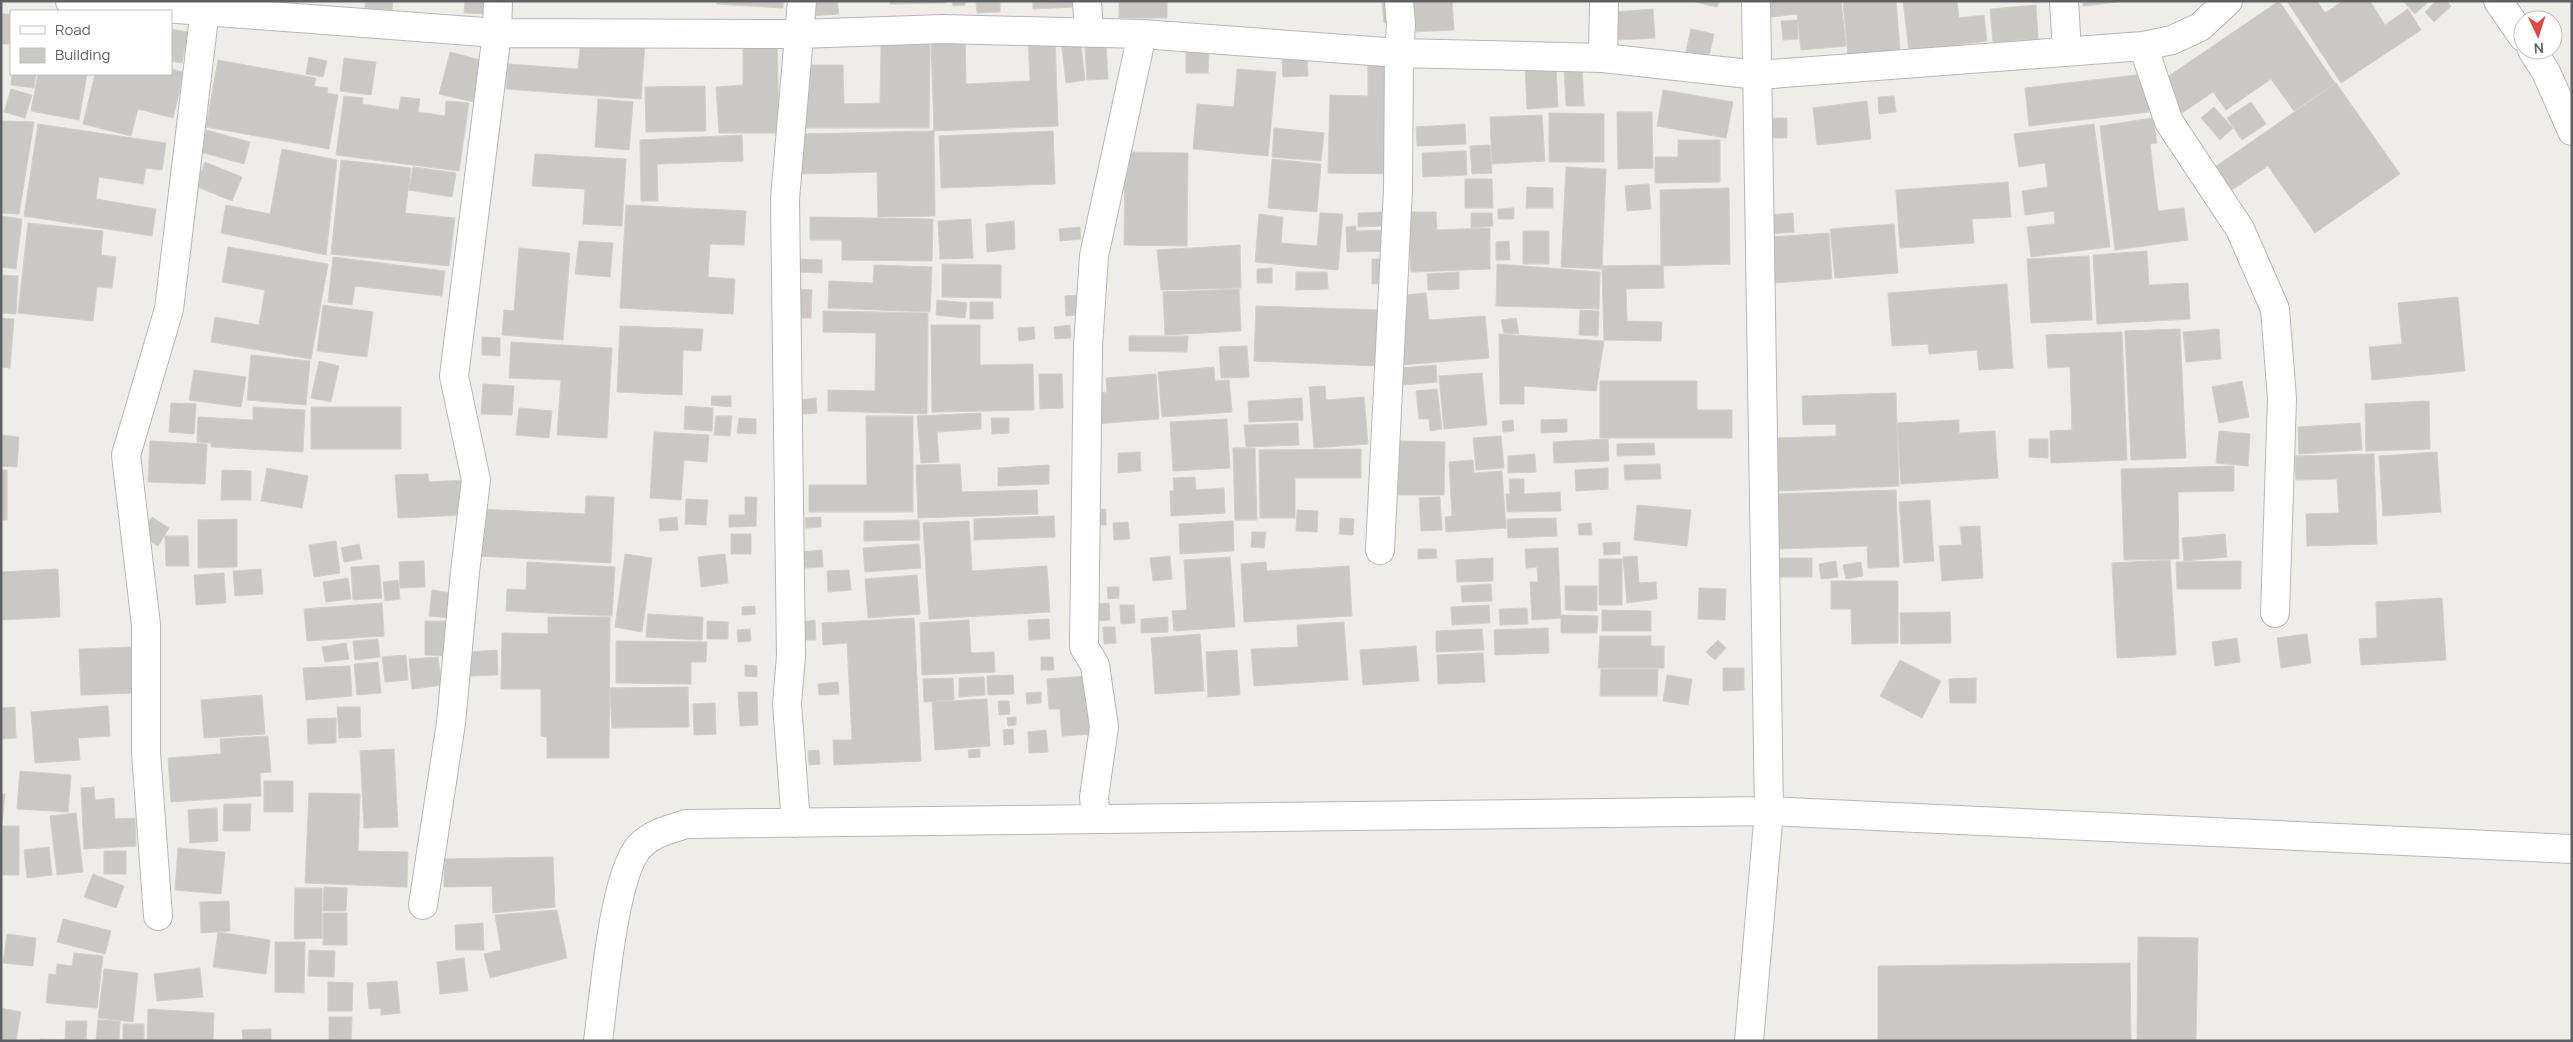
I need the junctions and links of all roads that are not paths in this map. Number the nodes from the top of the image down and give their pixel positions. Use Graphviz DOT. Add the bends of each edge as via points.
graph roads {
  1 [pos="70,1"];
  2 [pos="498,1"];
  3 [pos="802,1"];
  4 [pos="1086,1"];
  5 [pos="1399,1"];
  6 [pos="1604,1"];
  7 [pos="1756,1"];
  8 [pos="2064,1"];
  9 [pos="2228,1"];
  10 [pos="2498,1"];
  11 [pos="206,7"];
  12 [pos="2513,23"];
  13 [pos="496,33"];
  14 [pos="1089,33"];
  15 [pos="799,34"];
  16 [pos="1142,34"];
  17 [pos="2142,46"];
  18 [pos="2067,52"];
  19 [pos="1399,53"];
  20 [pos="1603,58"];
  21 [pos="2538,60"];
  22 [pos="1758,75"];
  23 [pos="2572,131"];
  24 [pos="1380,550"];
  25 [pos="2275,613"];
  26 [pos="1769,811"];
  27 [pos="1096,819"];
  28 [pos="796,823"];
  29 [pos="2572,849"];
  30 [pos="423,905"];
  31 [pos="158,916"];
  32 [pos="598,1041"];
  33 [pos="1748,1041"];
  1 -- 11 [label="street"];
  2 -- 13 [label="street"];
  3 -- 15 [label="street"];
  4 -- 14 [label="street"];
  5 -- 19 [label="street"];
  6 -- 20 [label="street"];
  7 -- 22 [label="street"];
  8 -- 18 [label="street"];
  9 -- 17 [label="street" via="2200,27 2172,40"];
  10 -- 12 [label="street"];
  11 -- 13 [label="street"];
  11 -- 31 [label="street" via="169,309 126,455 146,625 146,752"];
  13 -- 15 [label="street"];
  13 -- 30 [label="street" via="454,376 476,480 451,723"];
  14 -- 15 [label="street" via="943,29"];
  14 -- 16 [label="street"];
  15 -- 28 [label="street" via="785,199 791,656 787,704"];
  16 -- 19 [label="street"];
  16 -- 27 [label="street" via="1094,256 1088,346 1084,647 1095,665 1104,727 1094,797"];
  17 -- 18 [label="street"];
  17 -- 25 [label="street" via="2169,122 2240,229 2275,309 2282,399"];
  18 -- 22 [label="street"];
  19 -- 20 [label="street"];
  19 -- 24 [label="street" via="1398,189"];
  20 -- 22 [label="street"];
  21 -- 23 [label="street"];
  22 -- 26 [label="street"];
  26 -- 27 [label="street"];
  26 -- 29 [label="street"];
  26 -- 33 [label="street"];
  27 -- 28 [label="street"];
  28 -- 32 [label="street" via="686,824 655,833 638,849 624,878 613,930"];
}
